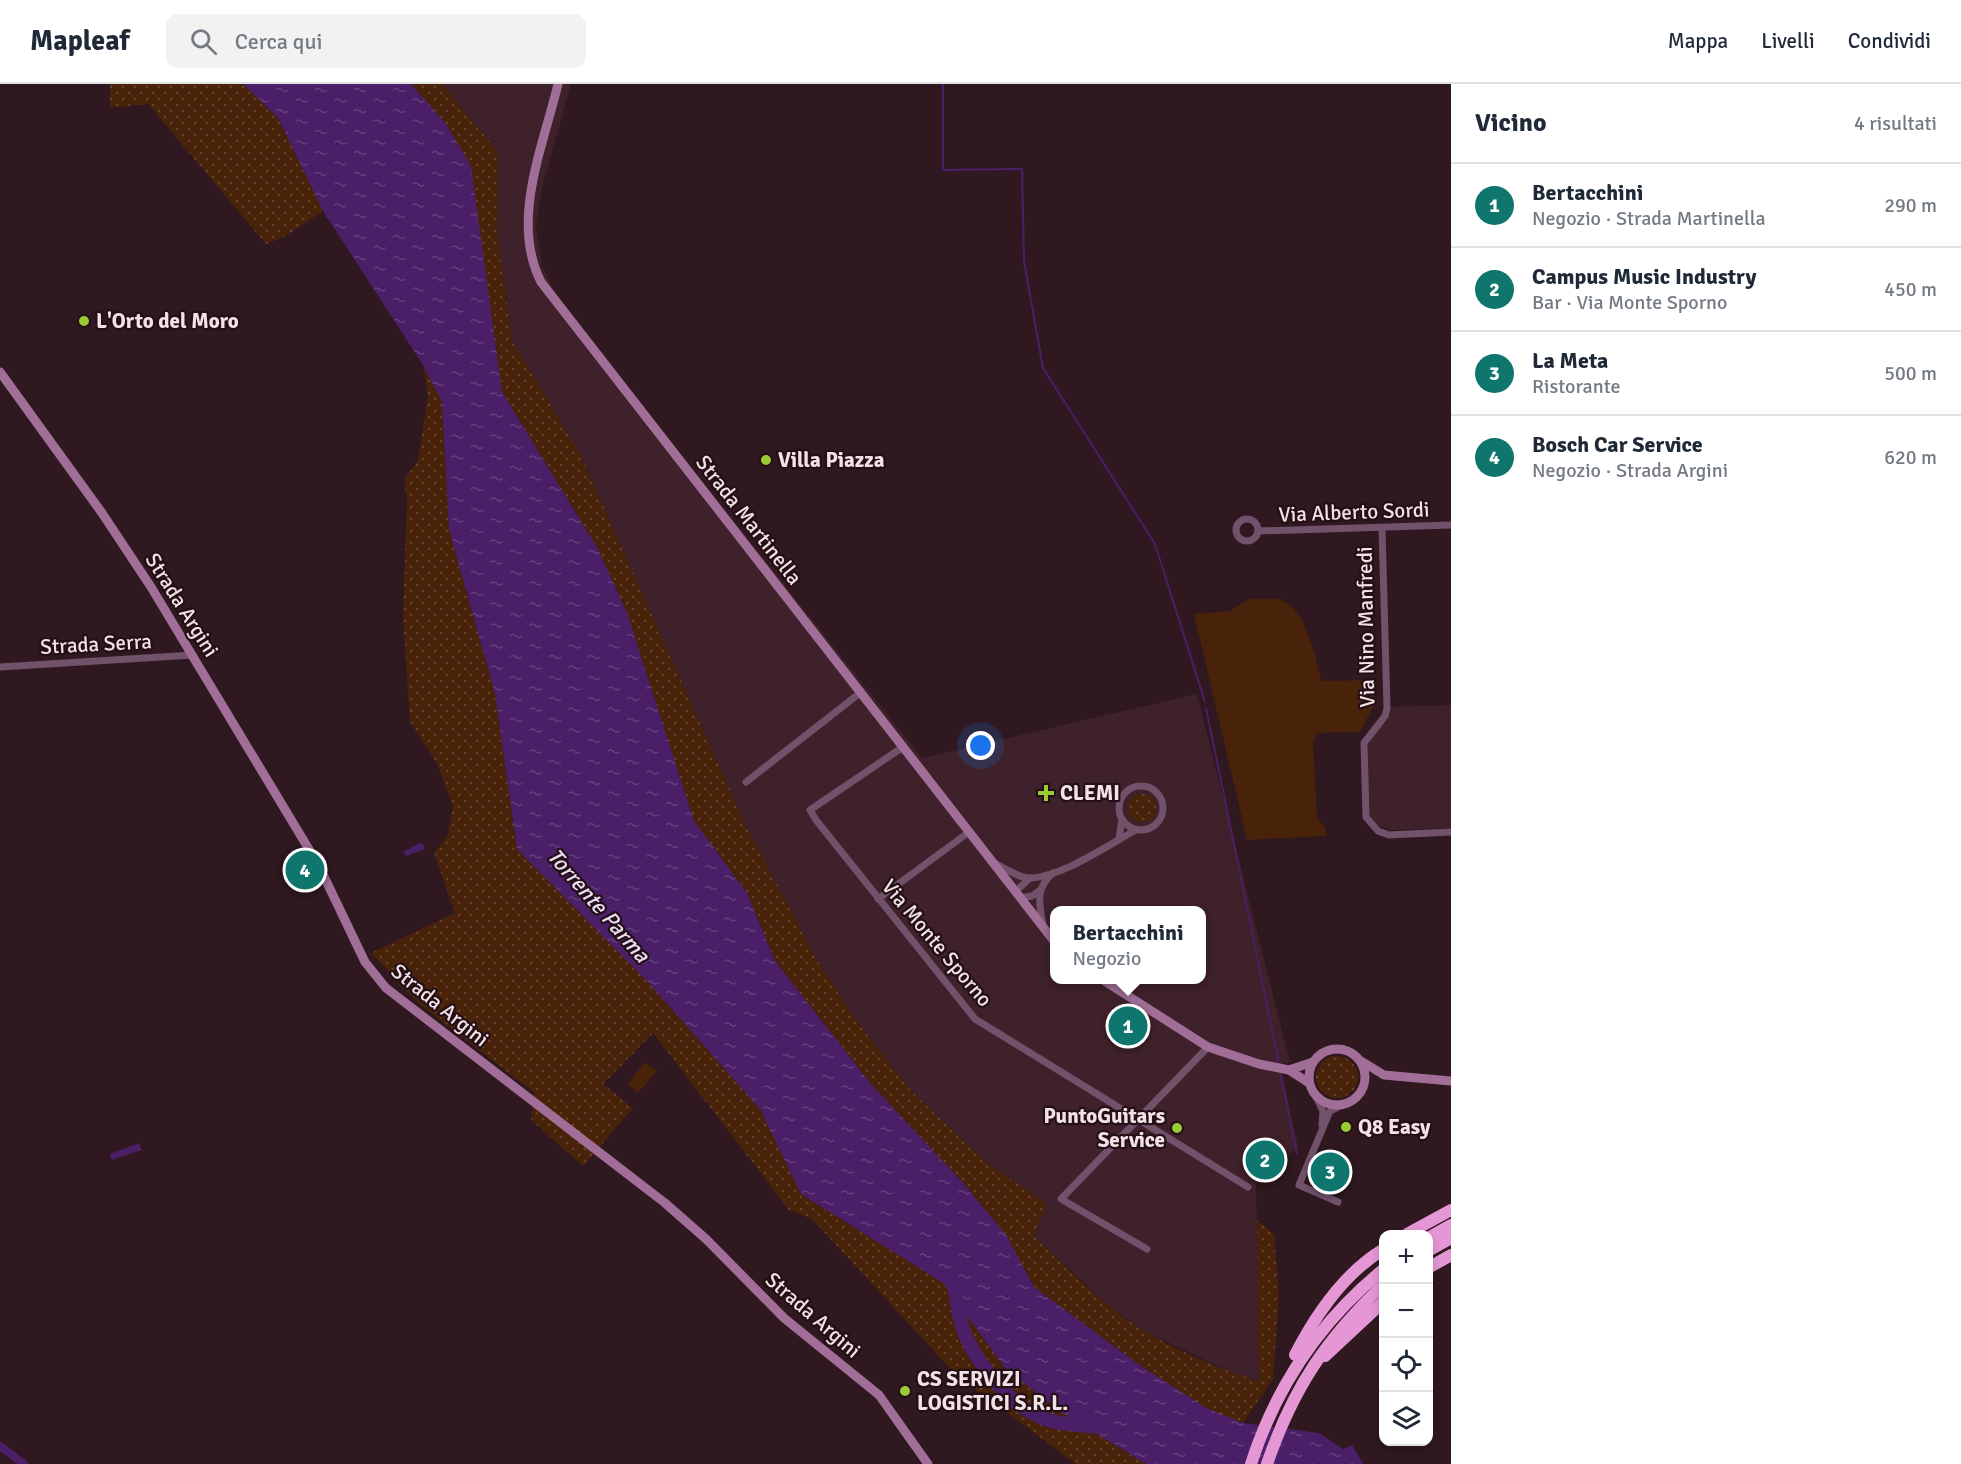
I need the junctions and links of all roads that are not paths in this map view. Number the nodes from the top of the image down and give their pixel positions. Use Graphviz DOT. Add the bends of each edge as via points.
graph roads {
  1 [pos="558,84"];
  2 [pos="0,372"];
  3 [pos="1451,525"];
  4 [pos="1382,528"];
  5 [pos="1258,531"];
  6 [pos="193,655"];
  7 [pos="0,667"];
  8 [pos="860,693"];
  9 [pos="903,747"];
  10 [pos="746,782"];
  11 [pos="1122,819"];
  12 [pos="1136,830"];
  13 [pos="969,832"];
  14 [pos="1451,832"];
  15 [pos="1119,838"];
  16 [pos="994,863"];
  17 [pos="1055,872"];
  18 [pos="1030,878"];
  19 [pos="1039,891"];
  20 [pos="1017,895"];
  21 [pos="878,899"];
  22 [pos="1044,928"];
  23 [pos="1050,936"];
  24 [pos="1109,984"];
  25 [pos="1208,1047"];
  26 [pos="1360,1060"];
  27 [pos="1313,1062"];
  28 [pos="1289,1070"];
  29 [pos="1384,1075"];
  30 [pos="1451,1081"];
  31 [pos="1310,1083"];
  32 [pos="1364,1084"];
  33 [pos="1315,1095"];
  34 [pos="1344,1104"];
  35 [pos="1139,1118"];
  36 [pos="1322,1131"];
  37 [pos="1248,1186"];
  38 [pos="1338,1202"];
  39 [pos="1451,1210"];
  40 [pos="1451,1225"];
  41 [pos="1414,1230"];
  42 [pos="1433,1235"];
  43 [pos="1451,1238"];
  44 [pos="1433,1248"];
  45 [pos="1146,1249"];
  46 [pos="1379,1252"];
  47 [pos="1451,1255"];
  48 [pos="1433,1266"];
  49 [pos="1379,1273"];
  50 [pos="1379,1288"];
  51 [pos="1379,1305"];
  52 [pos="1277,1398"];
  53 [pos="1290,1410"];
  54 [pos="928,1464"];
  55 [pos="1251,1464"];
  56 [pos="1267,1464"];
  1 -- 8 [label="street, Strada Martinella" via="527,214 534,268 595,354"];
  2 -- 6 [label="street, Strada Argini" via="102,513"];
  3 -- 4 [label="street, Via Alberto Sordi"];
  4 -- 5 [label="street, Via Alberto Sordi"];
  4 -- 14 [label="street, Via Nino Manfredi" via="1387,708 1364,743 1366,817 1370,825 1389,835"];
  6 -- 7 [label="street, Strada Serra"];
  6 -- 54 [label="street, Strada Argini" via="319,866 365,962 386,988 665,1203 706,1239 784,1318 879,1395"];
  8 -- 9 [label="street, Strada Martinella"];
  8 -- 10 [label="street"];
  9 -- 13 [label="street, Strada Martinella"];
  9 -- 21 [label="street, Via Monte Sporno" via="810,810"];
  11 -- 12 [label="street"];
  11 -- 12 [label="street" via="1119,804 1126,791 1142,785 1156,790 1164,806 1161,819 1151,828"];
  11 -- 15 [label="street"];
  12 -- 15 [label="street"];
  13 -- 16 [label="street, Strada Martinella"];
  13 -- 21 [label="street"];
  15 -- 17 [label="street"];
  16 -- 18 [label="street"];
  16 -- 20 [label="street, Strada Martinella"];
  17 -- 18 [label="street"];
  17 -- 19 [label="street" via="1044,880"];
  18 -- 20 [label="street"];
  19 -- 20 [label="street" via="1032,896"];
  19 -- 22 [label="street"];
  20 -- 22 [label="street, Strada Martinella"];
  21 -- 35 [label="street, Via Monte Sporno" via="975,1019"];
  22 -- 23 [label="street, Strada Martinella"];
  24 -- 25 [label="street"];
  25 -- 28 [label="street"];
  25 -- 35 [label="street"];
  26 -- 27 [label="street" via="1336,1049 1327,1050"];
  26 -- 29 [label="street"];
  26 -- 32 [label="street"];
  27 -- 28 [label="street"];
  27 -- 31 [label="street"];
  28 -- 31 [label="street"];
  29 -- 30 [label="street"];
  29 -- 32 [label="street"];
  31 -- 33 [label="street"];
  32 -- 34 [label="street" via="1357,1097"];
  33 -- 34 [label="street" via="1328,1104"];
  33 -- 36 [label="street" via="1323,1111"];
  34 -- 36 [label="street" via="1330,1111"];
  35 -- 37 [label="street, Via Monte Sporno"];
  35 -- 45 [label="street" via="1061,1198"];
  36 -- 38 [label="street" via="1299,1185"];
  39 -- 41 [label="highway"];
  40 -- 42 [label="highway"];
  43 -- 44 [label="highway"];
  46 -- 52 [label="highway" via="1359,1267 1322,1309 1280,1383"];
  47 -- 48 [label="highway"];
  49 -- 52 [label="highway" via="1327,1323"];
  50 -- 53 [label="highway" via="1324,1347"];
  51 -- 53 [label="highway" via="1326,1354"];
  52 -- 55 [label="highway"];
  53 -- 56 [label="highway"];
}
